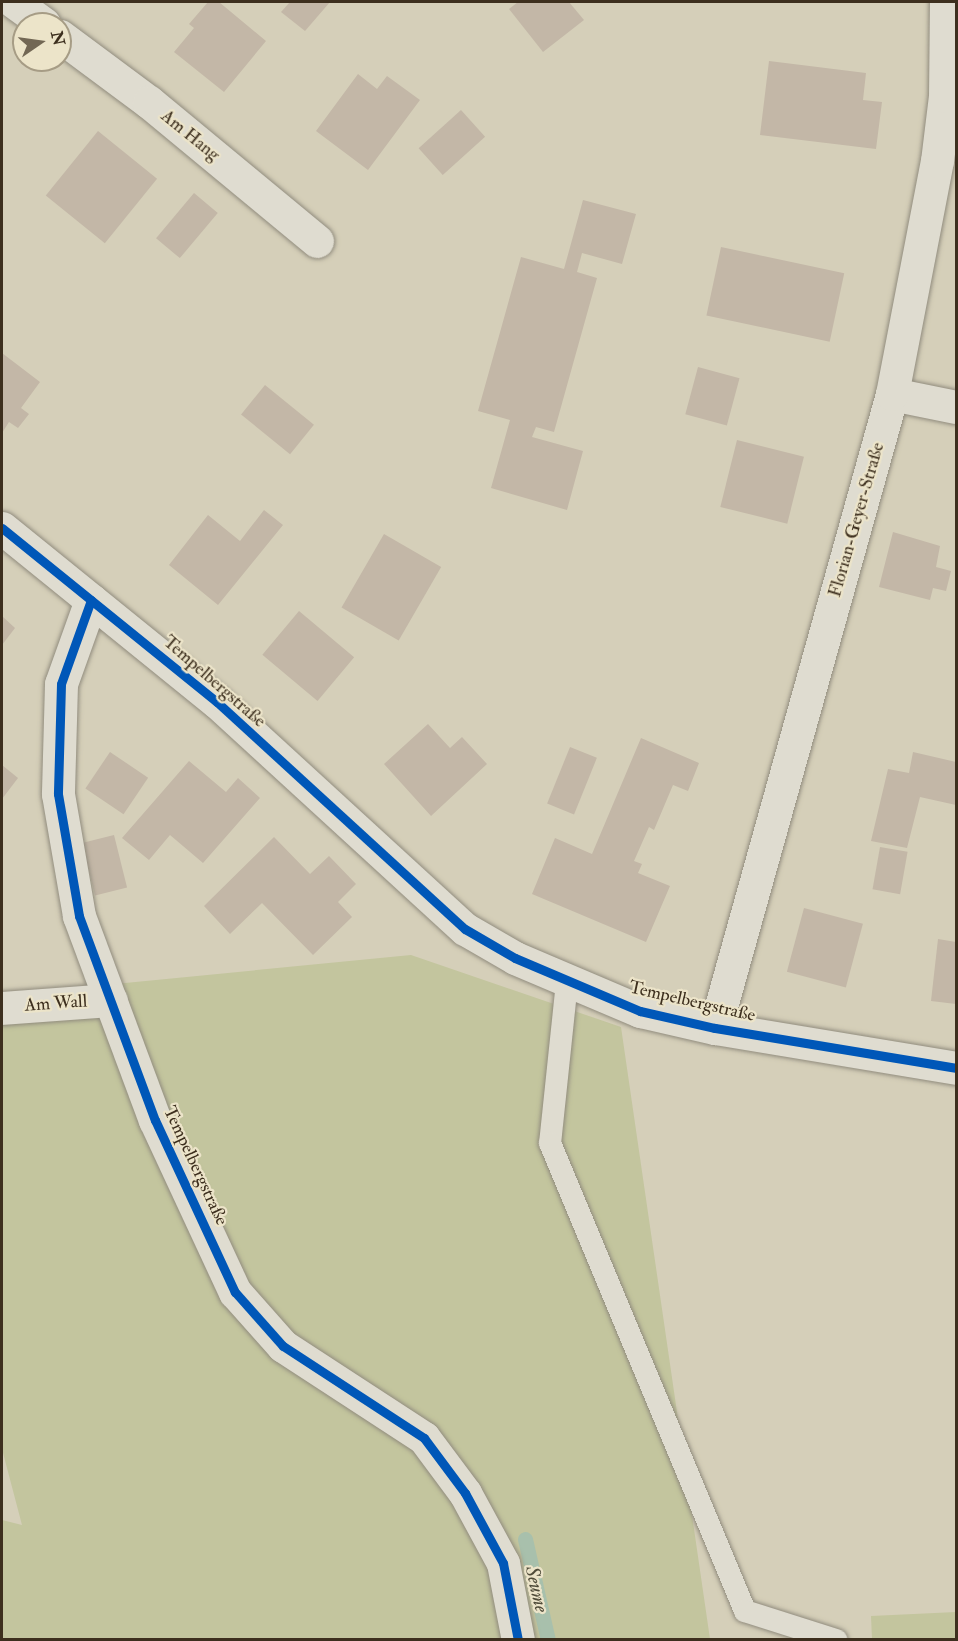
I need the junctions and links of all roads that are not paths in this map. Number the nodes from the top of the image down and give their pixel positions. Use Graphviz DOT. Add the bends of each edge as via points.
graph roads {
  1 [pos="14,2"];
  2 [pos="946,2"];
  3 [pos="28,12"];
  4 [pos="72,45"];
  5 [pos="317,241"];
  6 [pos="892,394"];
  7 [pos="957,407"];
  8 [pos="2,528"];
  9 [pos="90,600"];
  10 [pos="567,982"];
  11 [pos="111,1000"];
  12 [pos="2,1008"];
  13 [pos="715,1028"];
  14 [pos="957,1068"];
  15 [pos="518,1640"];
  16 [pos="836,1640"];
  1 -- 3 [label="street"];
  2 -- 6 [label="street, Florian-Geyer-Straße" via="945,96 937,161"];
  4 -- 5 [label="street, Am Hang" via="149,102"];
  6 -- 7 [label="street"];
  6 -- 13 [label="street, Florian-Geyer-Straße"];
  8 -- 9 [label="street, Tempelbergstraße"];
  9 -- 10 [label="street, Tempelbergstraße" via="217,702 465,929"];
  9 -- 11 [label="street, Tempelbergstraße" via="61,684 58,794 79,916"];
  10 -- 13 [label="street, Tempelbergstraße" via="640,1011"];
  10 -- 16 [label="lane" via="550,1143 745,1611"];
  11 -- 12 [label="street, Am Wall"];
  11 -- 15 [label="street, Tempelbergstraße" via="154,1120 235,1292 283,1346 424,1438 465,1493 503,1563"];
  13 -- 14 [label="street, Tempelbergstraße"];
}
